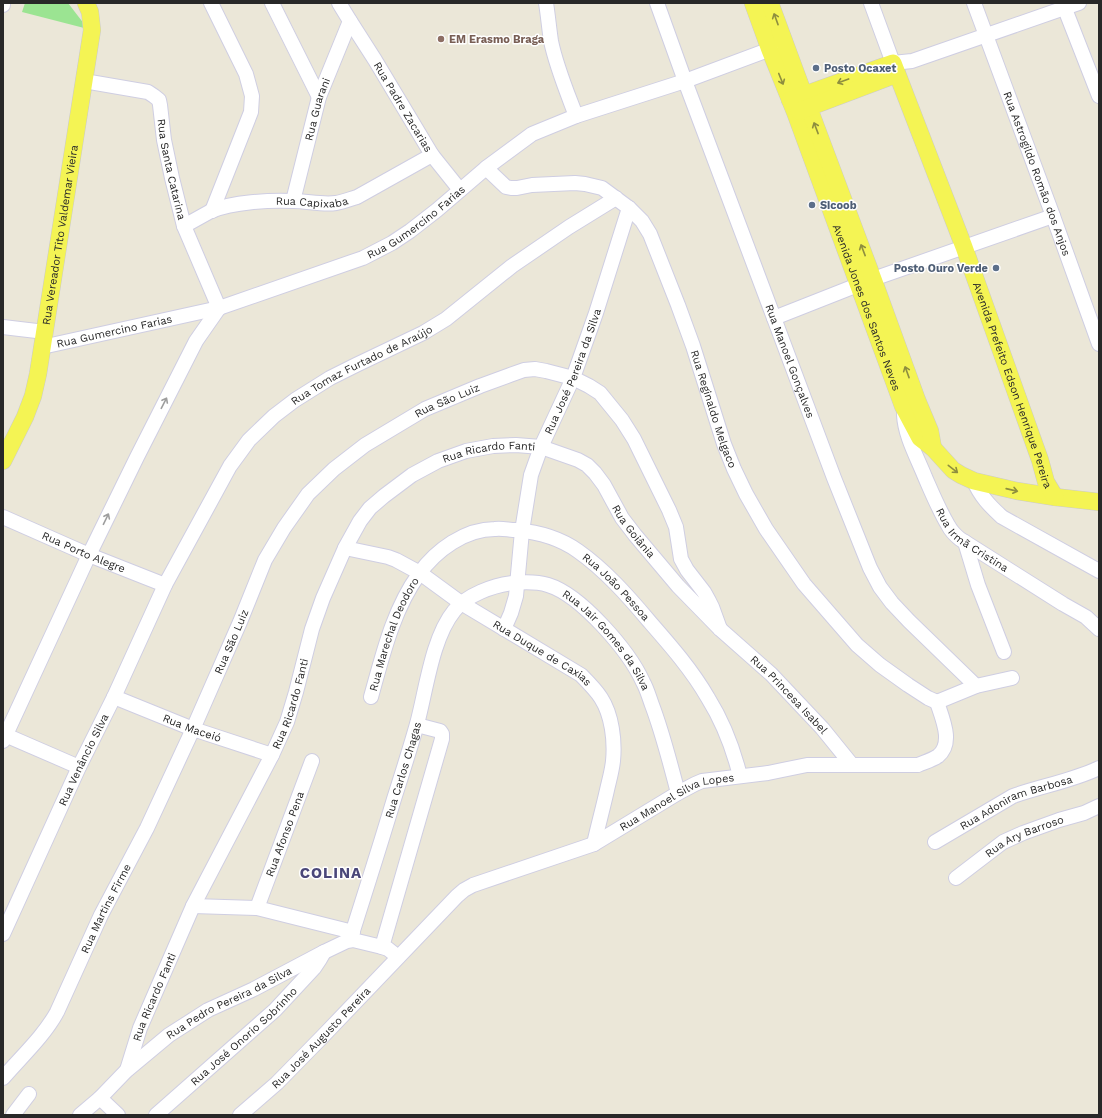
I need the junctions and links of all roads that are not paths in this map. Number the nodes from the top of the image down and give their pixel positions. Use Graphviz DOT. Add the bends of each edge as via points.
graph roads {
  1 [pos="86,3"];
  2 [pos="211,3"];
  3 [pos="272,3"];
  4 [pos="339,3"];
  5 [pos="546,3"];
  6 [pos="657,3"];
  7 [pos="753,3"];
  8 [pos="770,3"];
  9 [pos="871,3"];
  10 [pos="974,3"];
  11 [pos="1079,3"];
  12 [pos="1065,9"];
  13 [pos="350,20"];
  14 [pos="986,35"];
  15 [pos="777,47"];
  16 [pos="895,69"];
  17 [pos="84,81"];
  18 [pos="685,81"];
  19 [pos="1099,96"];
  20 [pos="319,97"];
  21 [pos="799,104"];
  22 [pos="576,116"];
  23 [pos="432,155"];
  24 [pos="486,168"];
  25 [pos="460,190"];
  26 [pos="616,198"];
  27 [pos="293,201"];
  28 [pos="629,208"];
  29 [pos="212,211"];
  30 [pos="1053,216"];
  31 [pos="184,226"];
  32 [pos="964,247"];
  33 [pos="874,279"];
  34 [pos="858,284"];
  35 [pos="219,308"];
  36 [pos="774,318"];
  37 [pos="1094,319"];
  38 [pos="3,327"];
  39 [pos="44,340"];
  40 [pos="1099,344"];
  41 [pos="573,378"];
  42 [pos="910,403"];
  43 [pos="541,448"];
  44 [pos="1040,460"];
  45 [pos="3,461"];
  46 [pos="974,481"];
  47 [pos="1054,497"];
  48 [pos="1096,501"];
  49 [pos="3,517"];
  50 [pos="522,531"];
  51 [pos="965,542"];
  52 [pos="345,548"];
  53 [pos="90,554"];
  54 [pos="1099,571"];
  55 [pos="420,573"];
  56 [pos="517,582"];
  57 [pos="165,585"];
  58 [pos="461,603"];
  59 [pos="504,629"];
  60 [pos="720,629"];
  61 [pos="1099,629"];
  62 [pos="1004,652"];
  63 [pos="1012,678"];
  64 [pos="976,686"];
  65 [pos="114,697"];
  66 [pos="371,697"];
  67 [pos="937,702"];
  68 [pos="417,725"];
  69 [pos="193,729"];
  70 [pos="4,737"];
  71 [pos="272,755"];
  72 [pos="312,761"];
  73 [pos="852,765"];
  74 [pos="79,767"];
  75 [pos="1099,768"];
  76 [pos="740,776"];
  77 [pos="678,793"];
  78 [pos="1099,806"];
  79 [pos="935,842"];
  80 [pos="594,844"];
  81 [pos="956,878"];
  82 [pos="193,906"];
  83 [pos="257,908"];
  84 [pos="3,934"];
  85 [pos="352,936"];
  86 [pos="382,947"];
  87 [pos="324,952"];
  88 [pos="398,957"];
  89 [pos="127,1070"];
  90 [pos="3,1078"];
  91 [pos="29,1094"];
  92 [pos="100,1098"];
  93 [pos="13,1115"];
  94 [pos="80,1115"];
  95 [pos="118,1115"];
  96 [pos="156,1115"];
  97 [pos="240,1115"];
  1 -- 17 [label="main road, Rua Vereador Tito Valdemar Vieira" via="92,30"];
  2 -- 29 [label="street" via="246,74 252,96 250,112"];
  3 -- 20 [label="street"];
  4 -- 13 [label="street, Rua Padre Zacarias"];
  5 -- 22 [label="street" via="553,50"];
  6 -- 18 [label="street, Rua Manoel Gonçalves"];
  7 -- 15 [label="main road, Avenida Jones dos Santos Neves"];
  15 -- 8 [label="main road, Avenida Jones dos Santos Neves, one-way"];
  9 -- 16 [label="street, Avenida Prefeito Edson Henrique Pereira"];
  10 -- 14 [label="street, Rua Astrogildo Romão dos Anjos"];
  11 -- 12 [label="street"];
  12 -- 14 [label="street"];
  12 -- 19 [label="street"];
  13 -- 20 [label="street, Rua Guarani"];
  13 -- 23 [label="street, Rua Padre Zacarias"];
  14 -- 16 [label="street"];
  14 -- 30 [label="street, Rua Astrogildo Romão dos Anjos"];
  15 -- 18 [label="street, Rua Gumercino Farias"];
  15 -- 21 [label="main road, Avenida Jones dos Santos Neves"];
  16 -- 21 [label="main road"];
  16 -- 32 [label="main road, Avenida Prefeito Edson Henrique Pereira"];
  17 -- 31 [label="street, Rua Santa Catarina" via="148,92 158,100 164,140"];
  17 -- 39 [label="main road, Rua Vereador Tito Valdemar Vieira"];
  18 -- 22 [label="street, Rua Gumercino Farias"];
  18 -- 36 [label="street, Rua Manoel Gonçalves"];
  20 -- 27 [label="street, Rua Guarani"];
  33 -- 21 [label="main road, Avenida Jones dos Santos Neves, one-way"];
  21 -- 34 [label="main road, Avenida Jones dos Santos Neves"];
  22 -- 24 [label="street, Rua Gumercino Farias" via="532,134"];
  23 -- 25 [label="street, Rua Padre Zacarias"];
  23 -- 27 [label="street, Rua Capixaba" via="357,197 335,203"];
  24 -- 25 [label="street, Rua Gumercino Farias"];
  24 -- 26 [label="street, Rua Reginaldo Melgaco" via="506,187 584,184 602,188"];
  25 -- 35 [label="street, Rua Gumercino Farias" via="410,231 363,258"];
  26 -- 28 [label="street, Rua Reginaldo Melgaco"];
  26 -- 57 [label="street, Rua Tomaz Furtado de Araújo" via="512,266 446,319 424,333 330,378 274,416 249,440 230,466"];
  27 -- 29 [label="street, Rua Capixaba" via="252,202"];
  28 -- 41 [label="street, Rua José Pereira da Silva"];
  28 -- 67 [label="street, Rua Reginaldo Melgaco" via="650,234 693,346 724,444 746,494 766,529 804,584 857,645 908,685"];
  29 -- 31 [label="street, Rua Capixaba"];
  30 -- 32 [label="street"];
  30 -- 37 [label="street, Rua Astrogildo Romão dos Anjos"];
  31 -- 35 [label="street, Rua Santa Catarina"];
  32 -- 33 [label="street"];
  32 -- 44 [label="main road, Avenida Prefeito Edson Henrique Pereira"];
  33 -- 34 [label="street"];
  42 -- 33 [label="main road, Avenida Jones dos Santos Neves, one-way"];
  34 -- 36 [label="street"];
  34 -- 42 [label="main road, Avenida Jones dos Santos Neves"];
  35 -- 39 [label="street, Rua Gumercino Farias"];
  53 -- 35 [label="street, one-way" via="186,359"];
  36 -- 64 [label="street, Rua Manoel Gonçalves" via="834,478 880,587 909,621"];
  37 -- 40 [label="street, Rua Astrogildo Romão dos Anjos"];
  38 -- 39 [label="street, Rua Gumercino Farias"];
  39 -- 45 [label="main road, Rua Vereador Tito Valdemar Vieira" via="38,374 25,417"];
  41 -- 43 [label="street, Rua José Pereira da Silva"];
  41 -- 60 [label="street, Rua São Luiz" via="600,393 634,439 676,527 681,559 704,592"];
  41 -- 69 [label="street, Rua São Luiz" via="535,369 524,370 480,386 425,409 365,445 334,469 308,494 265,560"];
  42 -- 46 [label="main road, Avenida Jones dos Santos Neves, one-way" via="920,438 953,470"];
  42 -- 51 [label="street, Rua Irmã Cristina" via="905,425 915,453 948,526"];
  43 -- 50 [label="street, Rua José Pereira da Silva" via="531,475"];
  43 -- 52 [label="street, Rua Ricardo Fanti" via="516,444 493,446 466,451 438,461 412,475 370,508 360,520"];
  43 -- 60 [label="street, Rua Goiânia" via="578,460 595,473 635,535 678,586"];
  44 -- 47 [label="main road, Avenida Prefeito Edson Henrique Pereira" via="1046,482"];
  44 -- 48 [label="main road" via="1060,487 1072,494"];
  46 -- 47 [label="main road, Avenida Jones dos Santos Neves, one-way"];
  46 -- 54 [label="street" via="981,495 1002,517"];
  47 -- 48 [label="main road, Avenida Jones dos Santos Neves"];
  49 -- 53 [label="street, Rua Porto Alegre"];
  50 -- 55 [label="street, Rua João Pessoa" via="494,529 462,538 447,545"];
  50 -- 56 [label="street, Rua José Pereira da Silva"];
  50 -- 76 [label="street, Rua João Pessoa" via="554,538 578,550 601,569 641,611 681,658 708,698 727,734"];
  51 -- 61 [label="street, Rua Irmã Cristina" via="1086,617"];
  51 -- 62 [label="street"];
  52 -- 55 [label="street, Rua Duque de Caxias" via="388,557"];
  52 -- 71 [label="street, Rua Ricardo Fanti" via="312,629 287,722"];
  53 -- 57 [label="street, Rua Porto Alegre"];
  53 -- 70 [label="street"];
  55 -- 58 [label="street, Rua Duque de Caxias"];
  55 -- 66 [label="street, Rua Marechal Deodoro" via="396,614"];
  56 -- 58 [label="street, Rua Jair Gomes da Silva" via="492,587"];
  56 -- 59 [label="street, Rua José Pereira da Silva" via="514,605"];
  56 -- 77 [label="street, Rua Jair Gomes da Silva" via="548,585 575,600 613,638 632,662 643,682 666,744"];
  57 -- 65 [label="street, Rua Venâncio Silva"];
  58 -- 59 [label="street, Rua Duque de Caxias"];
  58 -- 68 [label="street, Rua Carlos Chagas" via="441,632"];
  59 -- 80 [label="street, Rua Duque de Caxias" via="581,675 606,707 612,736 613,762"];
  60 -- 73 [label="street, Rua Princesa Isabel" via="771,674 822,728"];
  63 -- 64 [label="street"];
  64 -- 67 [label="street"];
  65 -- 69 [label="street, Rua Maceió"];
  65 -- 74 [label="street, Rua Venâncio Silva"];
  67 -- 73 [label="street, Rua Manoel Silva Lopes" via="946,739 944,749 938,755 918,765"];
  68 -- 85 [label="street, Rua Carlos Chagas"];
  68 -- 86 [label="street" via="440,731 442,738"];
  69 -- 71 [label="street, Rua Maceió"];
  69 -- 90 [label="street, Rua Martins Firme" via="52,1021"];
  70 -- 74 [label="street"];
  71 -- 82 [label="street, Rua Ricardo Fanti"];
  72 -- 83 [label="street, Rua Afonso Pena"];
  73 -- 76 [label="street, Rua Manoel Silva Lopes" via="803,766"];
  74 -- 84 [label="street, Rua Venâncio Silva"];
  75 -- 79 [label="street, Rua Adoniram Barbosa" via="1013,796"];
  76 -- 77 [label="street, Rua Manoel Silva Lopes" via="702,781"];
  77 -- 80 [label="street, Rua Manoel Silva Lopes"];
  78 -- 81 [label="street, Rua Ary Barroso" via="1003,842"];
  80 -- 88 [label="street, Rua Manoel Silva Lopes" via="464,890"];
  82 -- 83 [label="street"];
  82 -- 89 [label="street, Rua Ricardo Fanti" via="140,1028"];
  83 -- 85 [label="street"];
  85 -- 86 [label="street" via="356,941"];
  85 -- 87 [label="street, Rua Pedro Pereira da Silva"];
  86 -- 88 [label="street"];
  87 -- 89 [label="street, Rua Pedro Pereira da Silva" via="203,1013 169,1035"];
  87 -- 96 [label="street, Rua José Onorio Sobrinho" via="314,968 275,1010"];
  88 -- 97 [label="street, Rua José Augusto Pereira" via="277,1083"];
  89 -- 92 [label="street, Rua Pedro Pereira da Silva"];
  91 -- 93 [label="street"];
  92 -- 94 [label="street, Rua Pedro Pereira da Silva"];
  92 -- 95 [label="street"];
}
